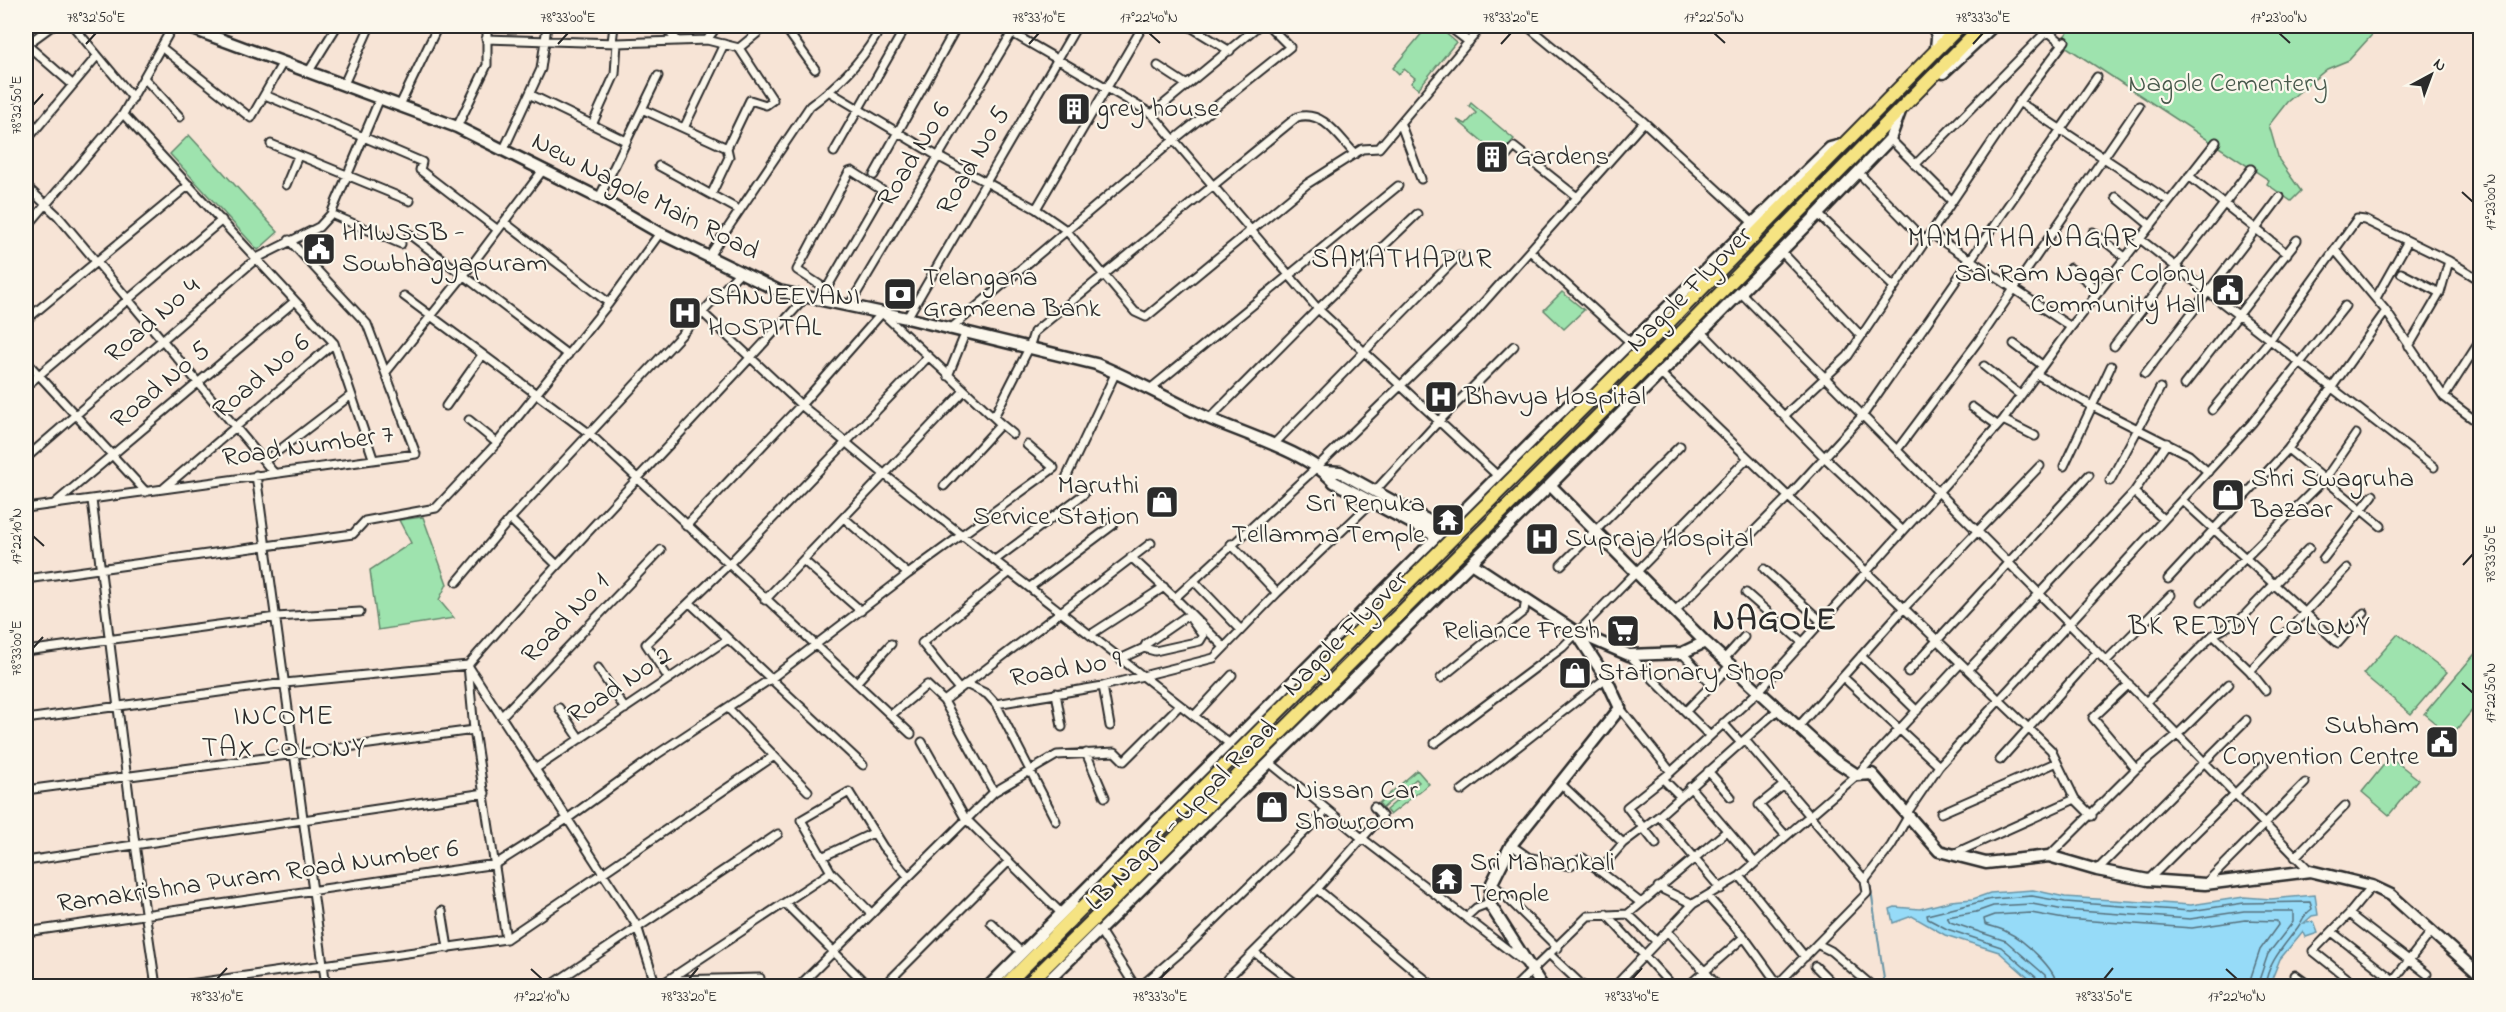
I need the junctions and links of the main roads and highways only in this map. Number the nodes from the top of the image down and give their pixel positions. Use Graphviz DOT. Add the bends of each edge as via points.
graph roads {
  1 [pos="1960,26"];
  2 [pos="1982,26"];
  3 [pos="1005,987"];
  4 [pos="1026,987"];
  1 -- 3 [label="highway, Nagole Flyover, bridge" via="1936,43 1845,143 1670,321"];
  2 -- 4 [label="highway, Nagole Flyover, bridge" via="1096,926"];
}
